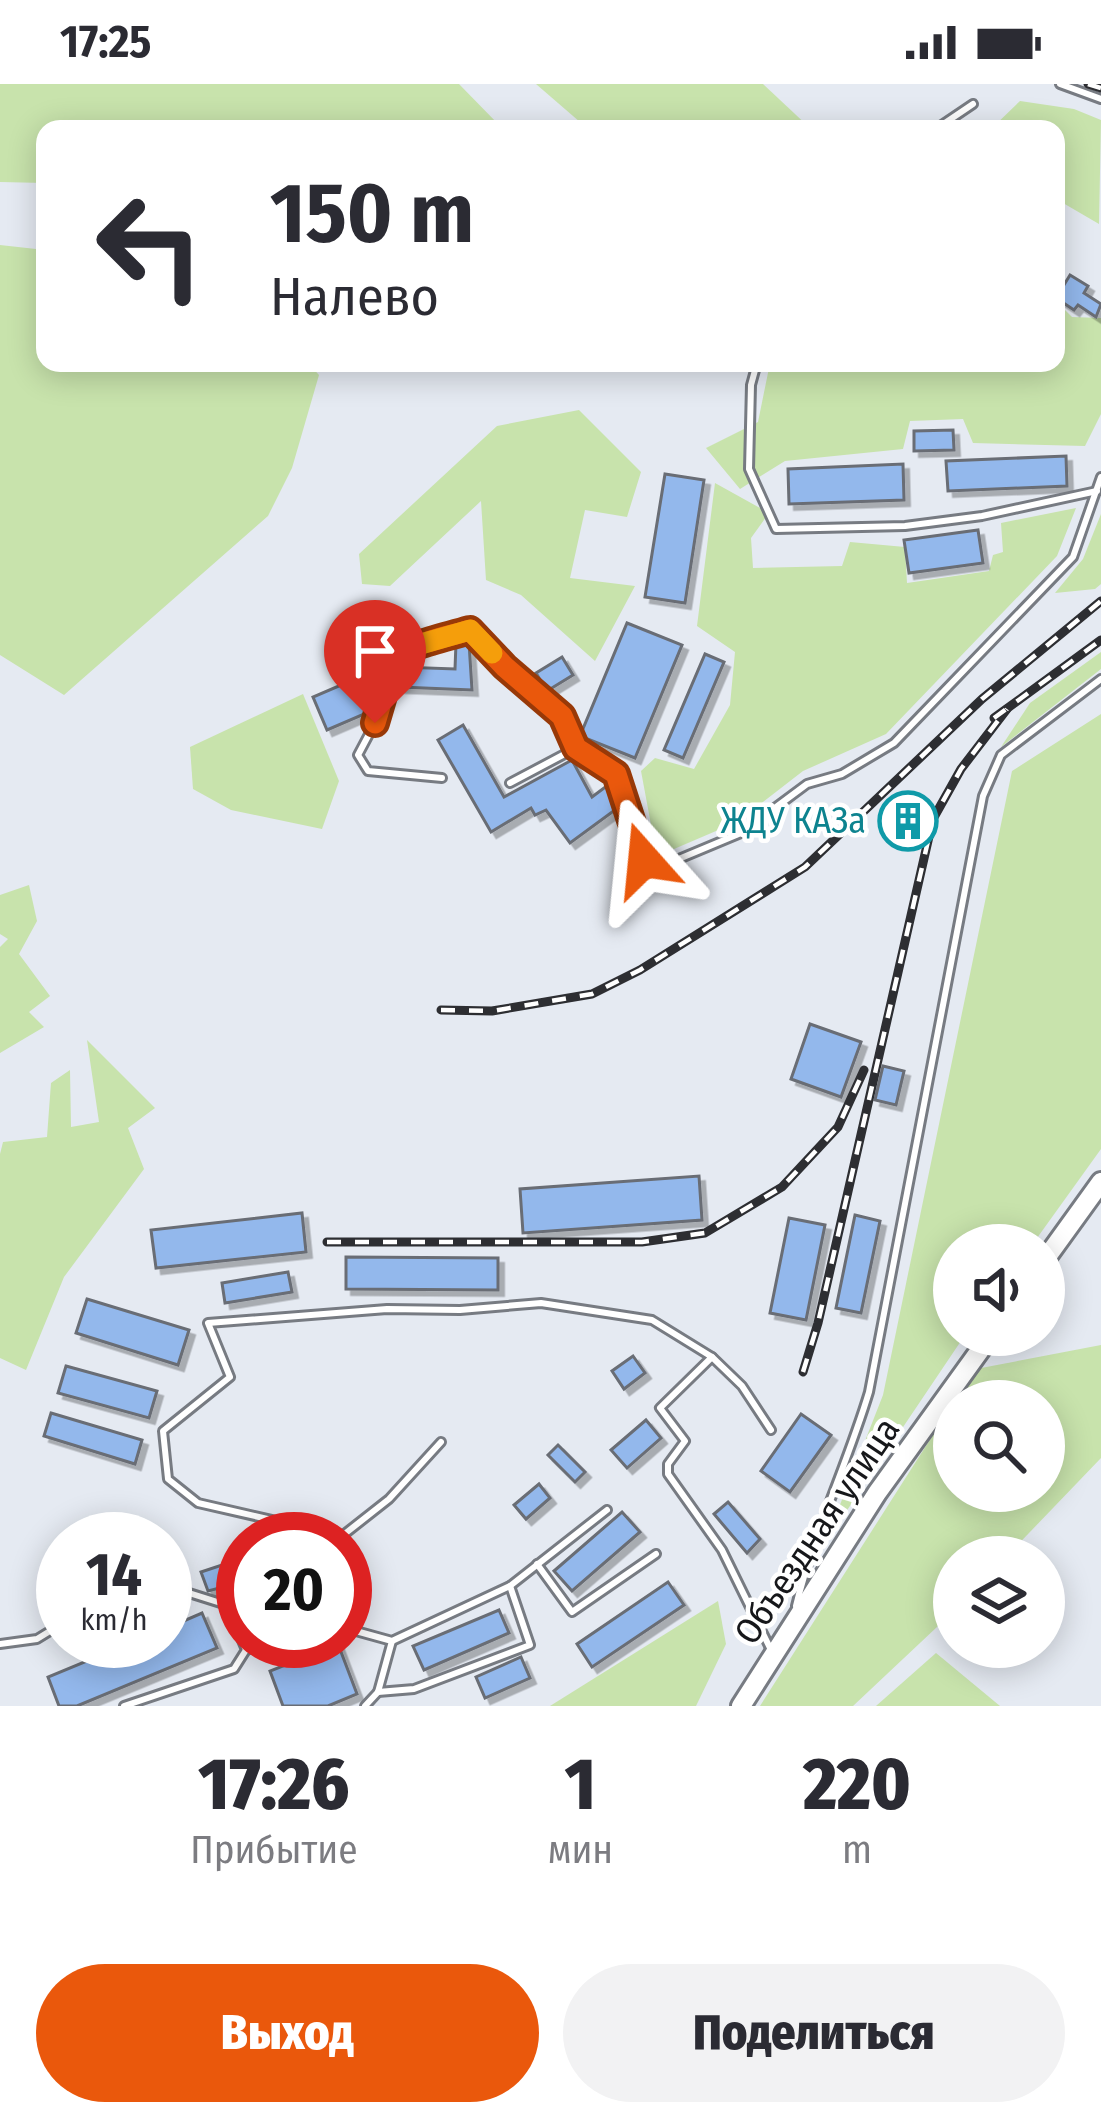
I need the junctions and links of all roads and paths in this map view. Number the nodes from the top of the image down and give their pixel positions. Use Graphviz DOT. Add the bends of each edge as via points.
graph roads {
  1 [pos="1060,84"];
  2 [pos="1101,99"];
  3 [pos="973,104"];
  4 [pos="949,120"];
  5 [pos="755,372"];
  6 [pos="1101,478"];
  7 [pos="1097,491"];
  8 [pos="1101,679"];
  9 [pos="576,748"];
  10 [pos="442,778"];
  11 [pos="510,783"];
  12 [pos="1101,1182"];
  13 [pos="1065,1232"];
  14 [pos="976,1356"];
  15 [pos="712,1358"];
  16 [pos="771,1430"];
  17 [pos="441,1442"];
  18 [pos="608,1510"];
  19 [pos="656,1554"];
  20 [pos="537,1564"];
  21 [pos="510,1586"];
  22 [pos="791,1628"];
  23 [pos="372,1635"];
  24 [pos="36,1639"];
  25 [pos="392,1641"];
  26 [pos="0,1645"];
  27 [pos="774,1655"];
  28 [pos="235,1668"];
  29 [pos="379,1692"];
  30 [pos="124,1706"];
  31 [pos="364,1706"];
  32 [pos="741,1706"];
  1 -- 2 [label="lane"];
  3 -- 4 [label="lane"];
  5 -- 7 [label="lane" via="749,469 776,529 905,526"];
  6 -- 7 [label="lane"];
  7 -- 9 [label="lane" via="1073,556 894,743 807,784 742,833 662,866 644,860 616,774"];
  8 -- 22 [label="lane" via="1001,754 983,796 869,1392 811,1547"];
  9 -- 10 [label="lane" via="562,716 470,630 405,648 393,661 358,755 368,771"];
  9 -- 11 [label="lane"];
  12 -- 13 [label="main road"];
  14 -- 22 [label="main road, Объездная улица"];
  15 -- 16 [label="lane"];
  15 -- 17 [label="lane" via="652,1320 541,1303 208,1323 230,1377 163,1431 168,1479 198,1504 342,1536"];
  15 -- 27 [label="lane" via="660,1408 685,1441 668,1474 722,1550"];
  18 -- 20 [label="lane"];
  19 -- 20 [label="lane" via="572,1612"];
  20 -- 21 [label="lane"];
  21 -- 25 [label="lane"];
  21 -- 29 [label="lane" via="530,1645 414,1689"];
  22 -- 27 [label="main road, Объездная улица"];
  23 -- 25 [label="lane"];
  24 -- 26 [label="lane"];
  25 -- 29 [label="lane"];
  27 -- 32 [label="main road, Объездная улица"];
  28 -- 30 [label="lane"];
  29 -- 31 [label="lane"];
}
